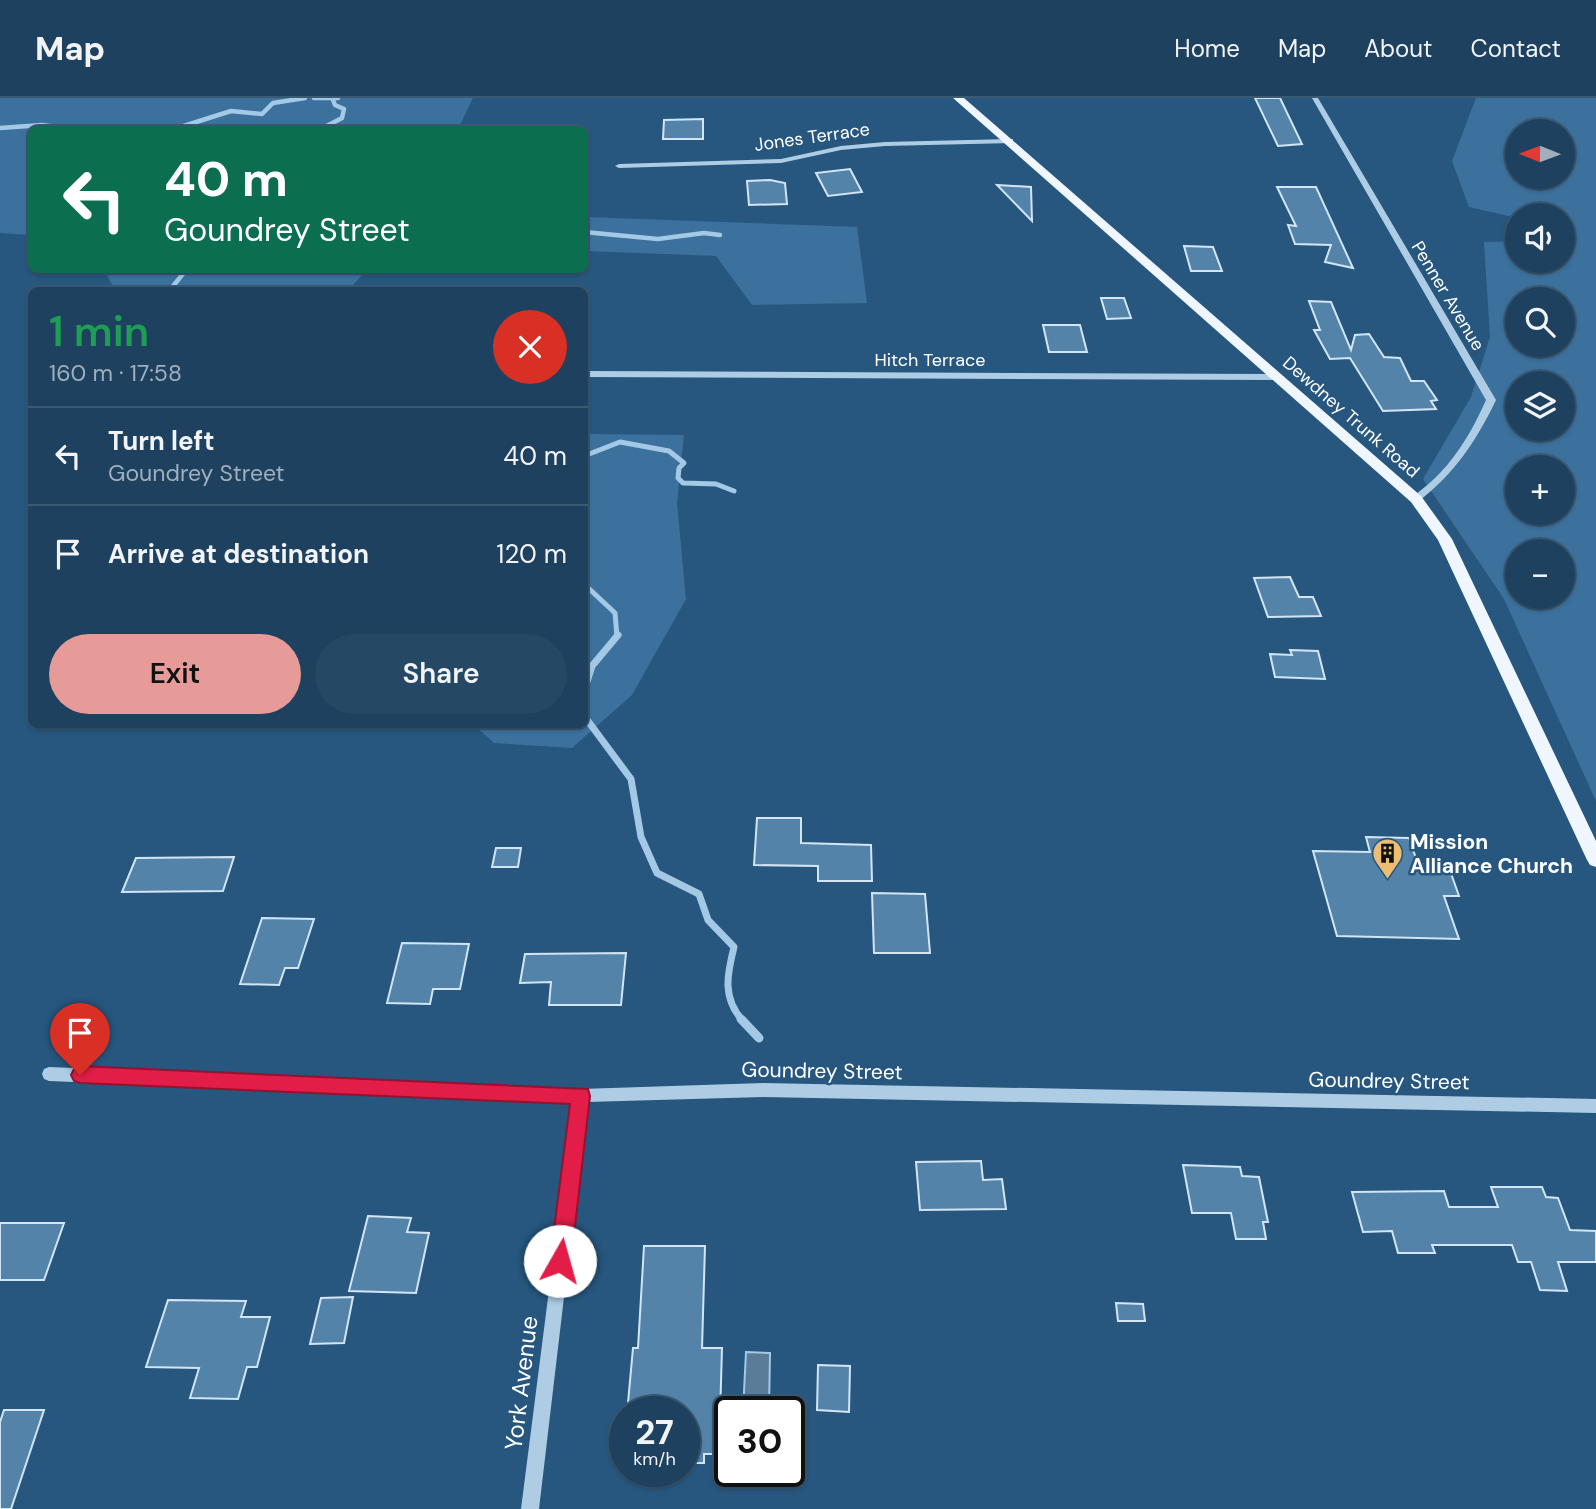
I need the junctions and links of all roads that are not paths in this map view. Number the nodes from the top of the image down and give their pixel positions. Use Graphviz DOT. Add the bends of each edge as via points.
graph roads {
  1 [pos="958,98"];
  2 [pos="1315,98"];
  3 [pos="1010,141"];
  4 [pos="619,166"];
  5 [pos="588,373"];
  6 [pos="1275,377"];
  7 [pos="1416,499"];
  8 [pos="1596,860"];
  9 [pos="48,1074"];
  10 [pos="581,1096"];
  11 [pos="1596,1106"];
  12 [pos="530,1509"];
  1 -- 3 [label="main road, Dewdney Trunk Road"];
  2 -- 7 [label="street, Penner Avenue" via="1491,400 1476,434 1440,482"];
  3 -- 4 [label="street, Jones Terrace" via="885,144 781,161"];
  3 -- 6 [label="main road, Dewdney Trunk Road"];
  5 -- 6 [label="street, Hitch Terrace"];
  6 -- 7 [label="main road, Dewdney Trunk Road"];
  7 -- 8 [label="main road, Dewdney Trunk Road" via="1444,539"];
  9 -- 10 [label="street, Goundrey Street"];
  10 -- 11 [label="street, Goundrey Street" via="763,1090"];
  10 -- 12 [label="street, York Avenue"];
}
